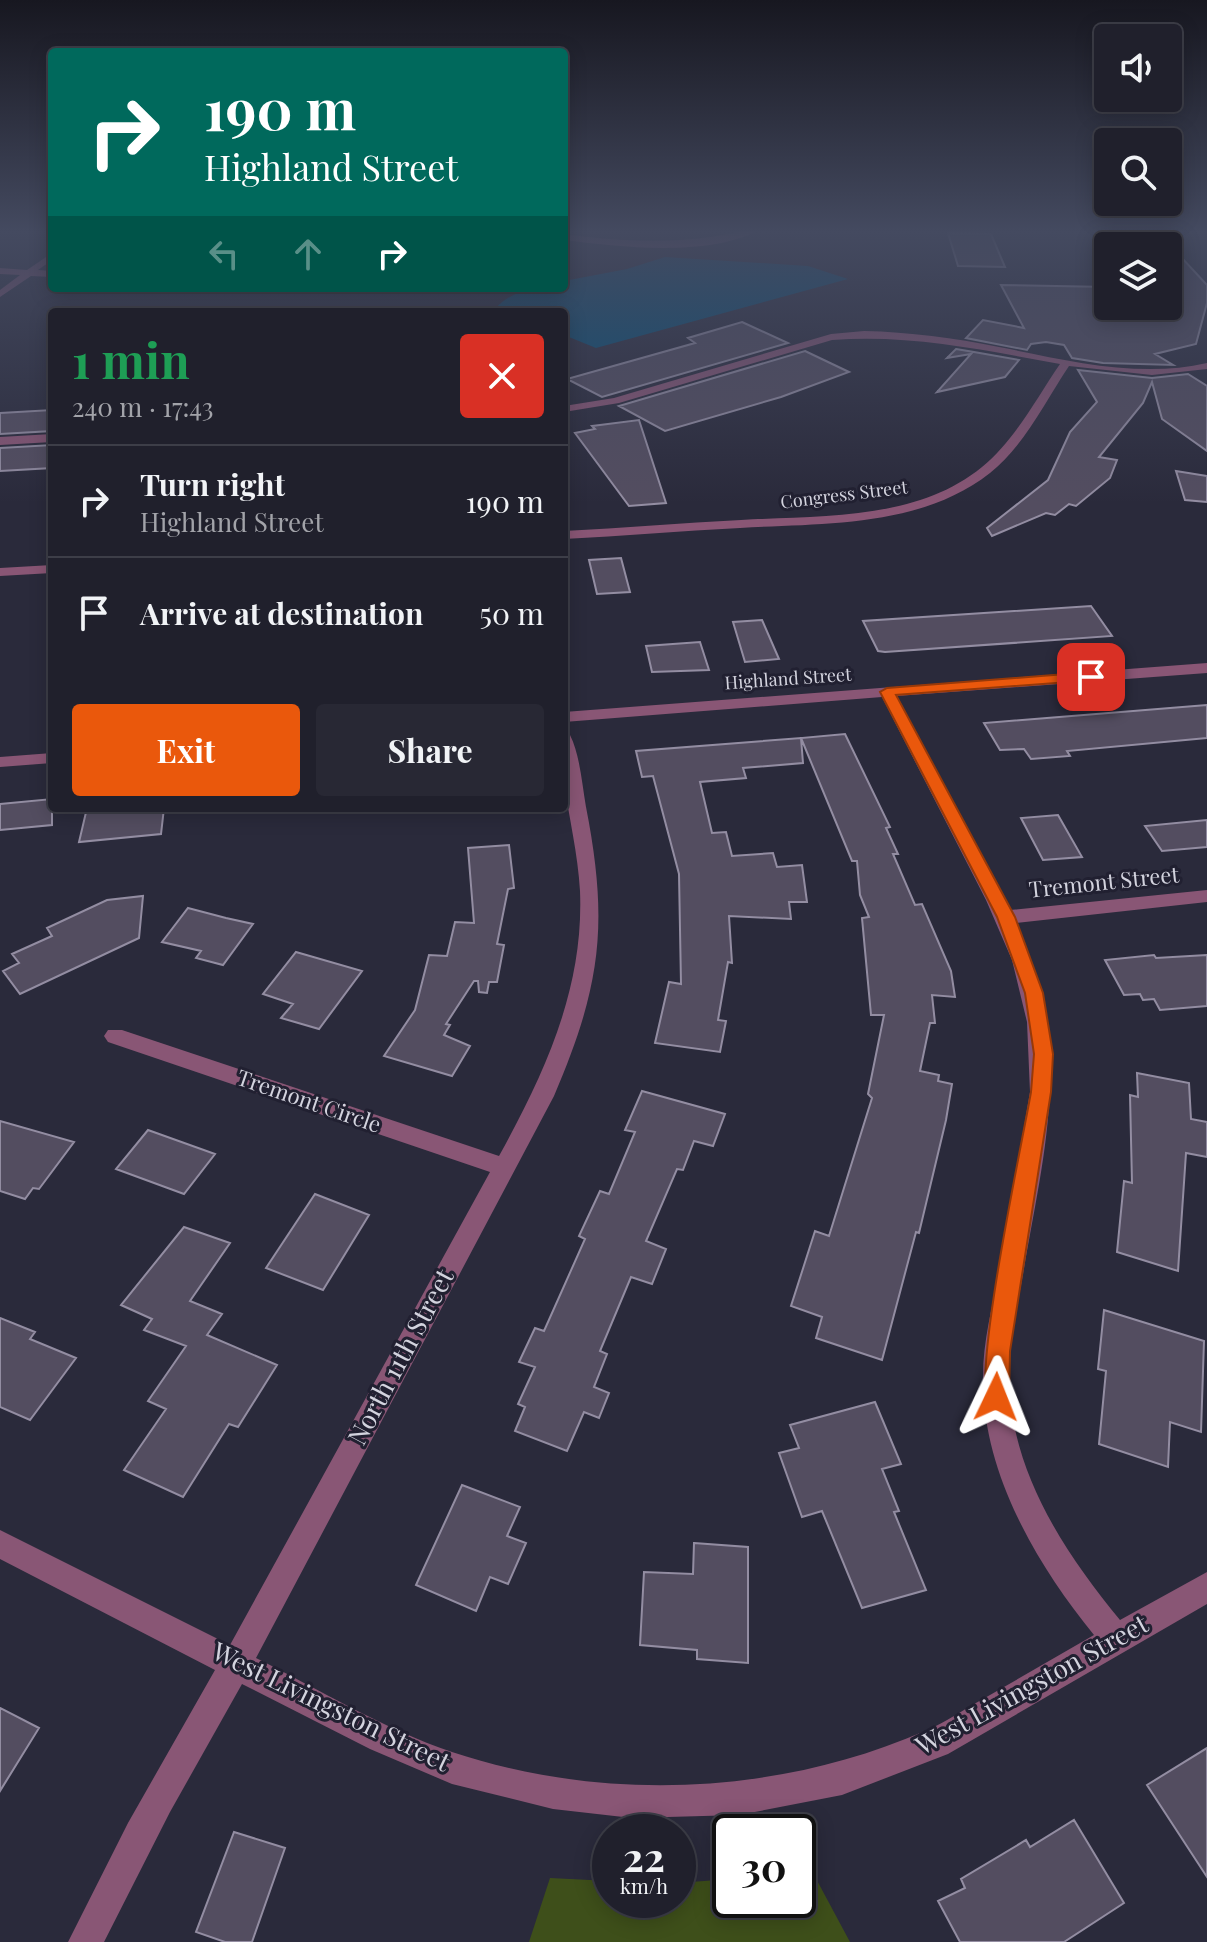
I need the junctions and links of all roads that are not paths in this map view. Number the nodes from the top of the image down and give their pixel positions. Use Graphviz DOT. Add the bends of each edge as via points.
graph roads {
  1 [pos="1066,363"];
  2 [pos="1207,366"];
  3 [pos="568,408"];
  4 [pos="48,438"];
  5 [pos="0,441"];
  6 [pos="568,535"];
  7 [pos="48,569"];
  8 [pos="0,572"];
  9 [pos="1207,668"];
  10 [pos="887,692"];
  11 [pos="568,717"];
  12 [pos="48,758"];
  13 [pos="568,760"];
  14 [pos="0,762"];
  15 [pos="1207,896"];
  16 [pos="1006,917"];
  17 [pos="115,1036"];
  18 [pos="504,1167"];
  19 [pos="0,1544"];
  20 [pos="1207,1587"];
  21 [pos="1116,1639"];
  22 [pos="237,1662"];
  23 [pos="86,1942"];
  1 -- 2 [label="street" via="1143,372"];
  1 -- 3 [label="street" via="926,337 842,336 615,401"];
  1 -- 6 [label="street, Congress Street" via="989,467 945,496 857,516"];
  4 -- 5 [label="street"];
  7 -- 8 [label="street"];
  9 -- 10 [label="street, Highland Street"];
  10 -- 11 [label="street, Highland Street"];
  10 -- 16 [label="street"];
  12 -- 14 [label="street"];
  13 -- 18 [label="street, North 11th Street" via="589,877 590,941 584,981 543,1096"];
  15 -- 16 [label="street, Tremont Street"];
  16 -- 21 [label="street" via="1034,993 1044,1054 998,1351 996,1397 1008,1457 1033,1522 1073,1587"];
  17 -- 18 [label="street, Tremont Circle"];
  18 -- 22 [label="street, North 11th Street"];
  19 -- 22 [label="street, West Livingston Street"];
  20 -- 21 [label="street, West Livingston Street"];
  21 -- 22 [label="street, West Livingston Street" via="937,1743 842,1779 739,1799 632,1802 553,1793 452,1768 381,1738"];
  22 -- 23 [label="street, North 11th Street" via="156,1801"];
}
